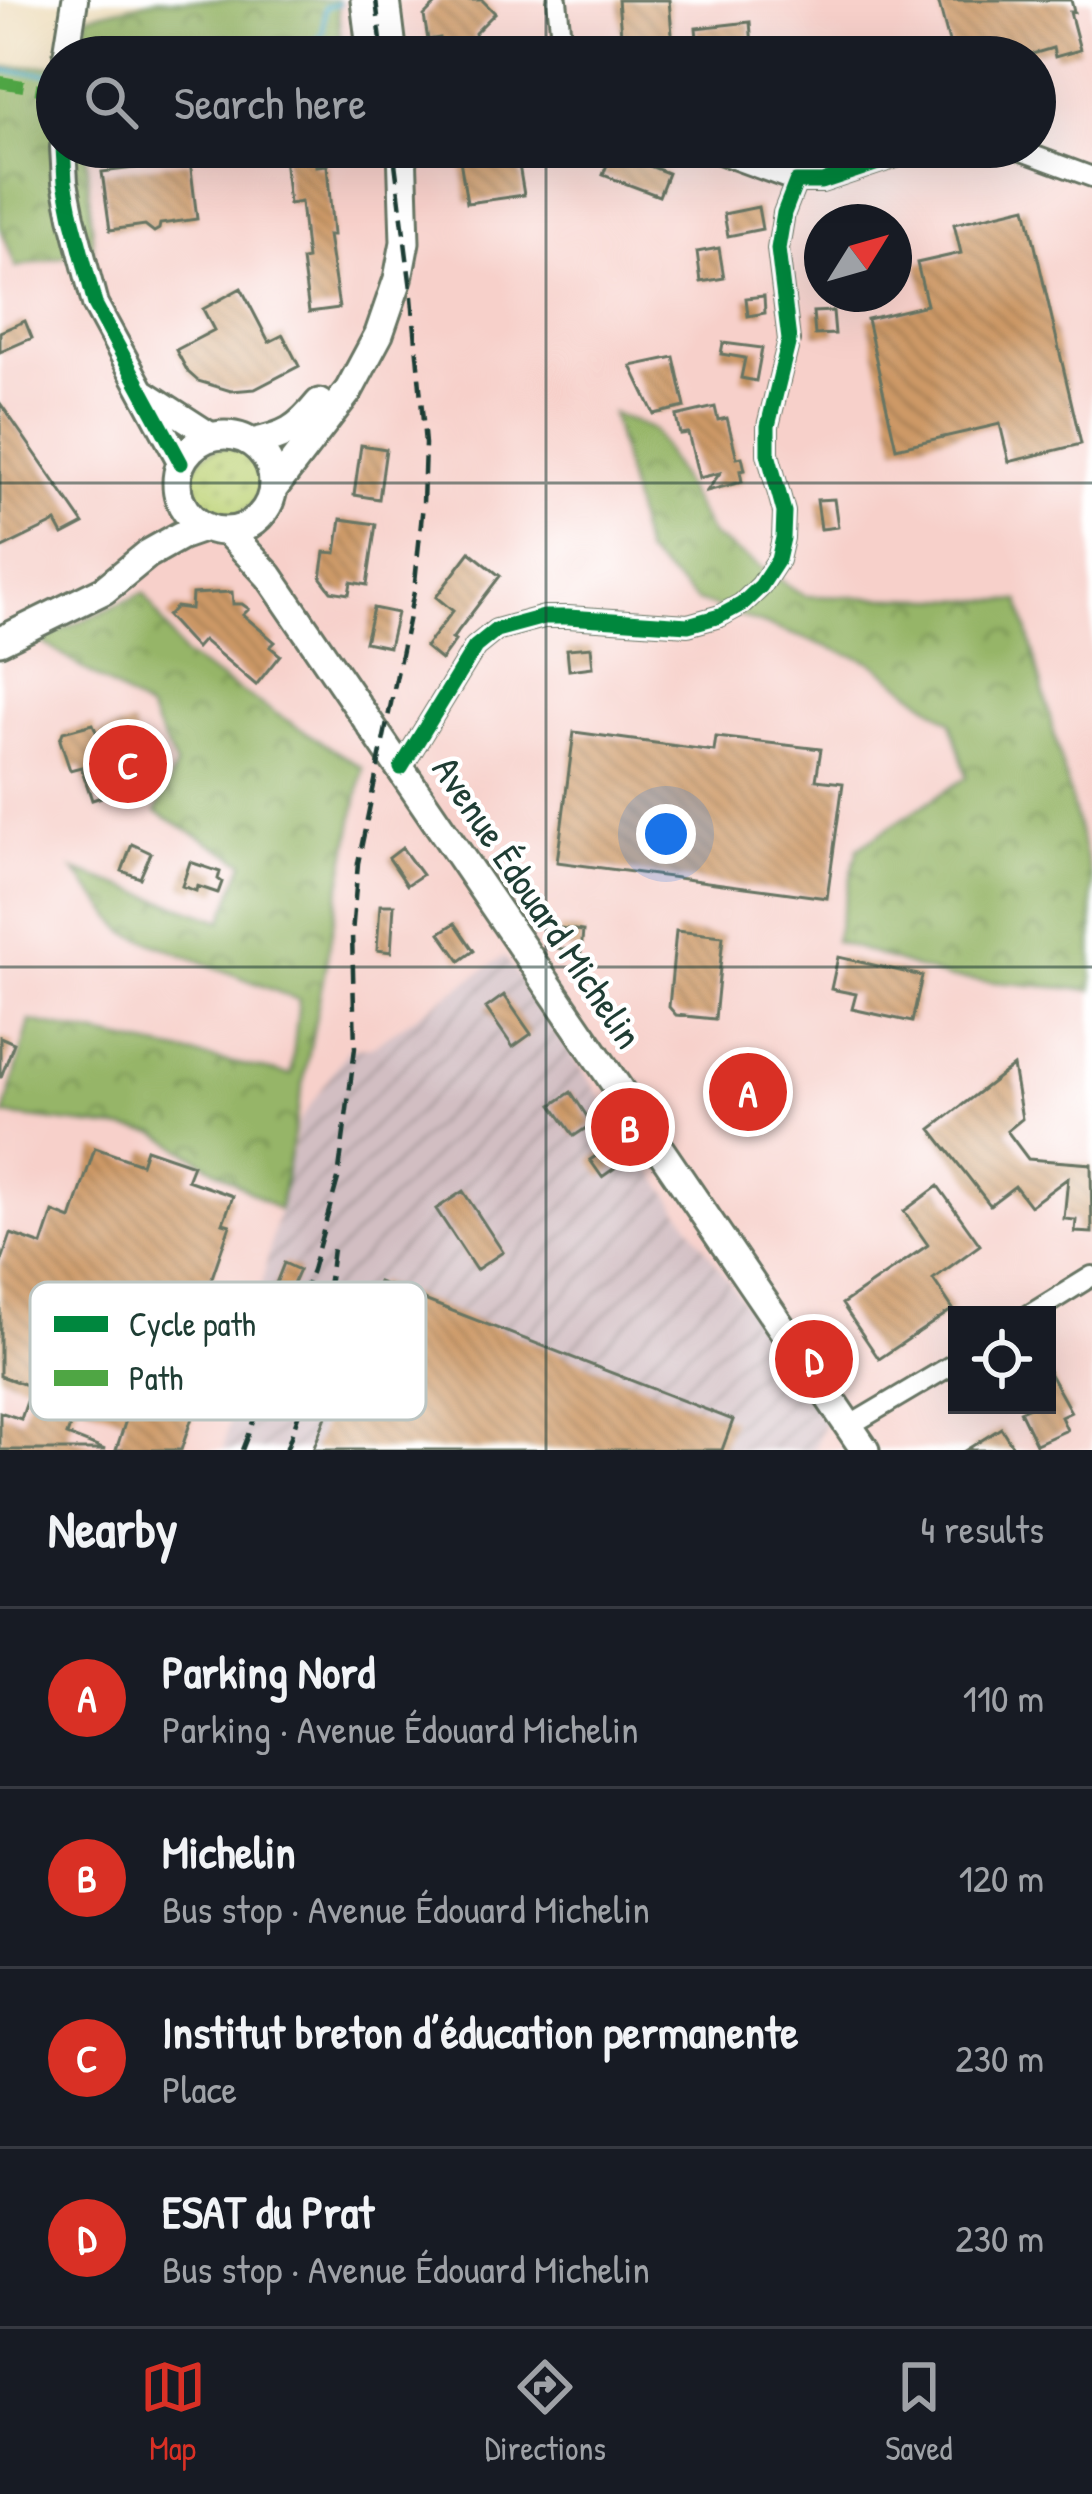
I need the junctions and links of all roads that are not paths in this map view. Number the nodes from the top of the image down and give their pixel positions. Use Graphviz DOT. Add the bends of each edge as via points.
graph roads {
  1 [pos="75,0"];
  2 [pos="365,0"];
  3 [pos="386,0"];
  4 [pos="557,0"];
  5 [pos="69,36"];
  6 [pos="369,36"];
  7 [pos="390,36"];
  8 [pos="561,36"];
  9 [pos="1056,164"];
  10 [pos="64,168"];
  11 [pos="385,168"];
  12 [pos="403,168"];
  13 [pos="758,168"];
  14 [pos="864,168"];
  15 [pos="1092,177"];
  16 [pos="796,182"];
  17 [pos="142,391"];
  18 [pos="212,436"];
  19 [pos="252,443"];
  20 [pos="181,464"];
  21 [pos="273,489"];
  22 [pos="181,502"];
  23 [pos="258,519"];
  24 [pos="216,530"];
  25 [pos="148,554"];
  26 [pos="268,576"];
  27 [pos="0,641"];
  28 [pos="401,768"];
  29 [pos="1092,1276"];
  30 [pos="1044,1306"];
  31 [pos="948,1369"];
  32 [pos="857,1438"];
  1 -- 5 [label="street"];
  2 -- 6 [label="main road"];
  3 -- 7 [label="main road"];
  4 -- 8 [label="street"];
  9 -- 15 [label="street"];
  10 -- 17 [label="street" via="95,304"];
  11 -- 19 [label="main road" via="389,250 366,329 302,424"];
  12 -- 21 [label="main road" via="405,242 379,334 349,390"];
  13 -- 16 [label="street"];
  14 -- 16 [label="street"];
  16 -- 28 [label="street" via="778,250 789,340 768,426 783,538 761,586 720,616 688,625 568,616 496,629 475,647"];
  17 -- 18 [label="street"];
  17 -- 20 [label="street"];
  18 -- 19 [label="main road"];
  18 -- 20 [label="main road"];
  19 -- 21 [label="main road" via="269,463"];
  20 -- 22 [label="main road"];
  21 -- 23 [label="main road"];
  22 -- 24 [label="main road"];
  22 -- 25 [label="main road"];
  23 -- 24 [label="main road"];
  23 -- 26 [label="main road, Avenue Édouard Michelin"];
  24 -- 25 [label="main road" via="180,536"];
  24 -- 26 [label="main road, Avenue Édouard Michelin"];
  25 -- 27 [label="main road" via="104,590"];
  26 -- 28 [label="main road, Avenue Édouard Michelin"];
  28 -- 32 [label="main road, Avenue Édouard Michelin"];
  29 -- 30 [label="street"];
  31 -- 32 [label="street"];
}
